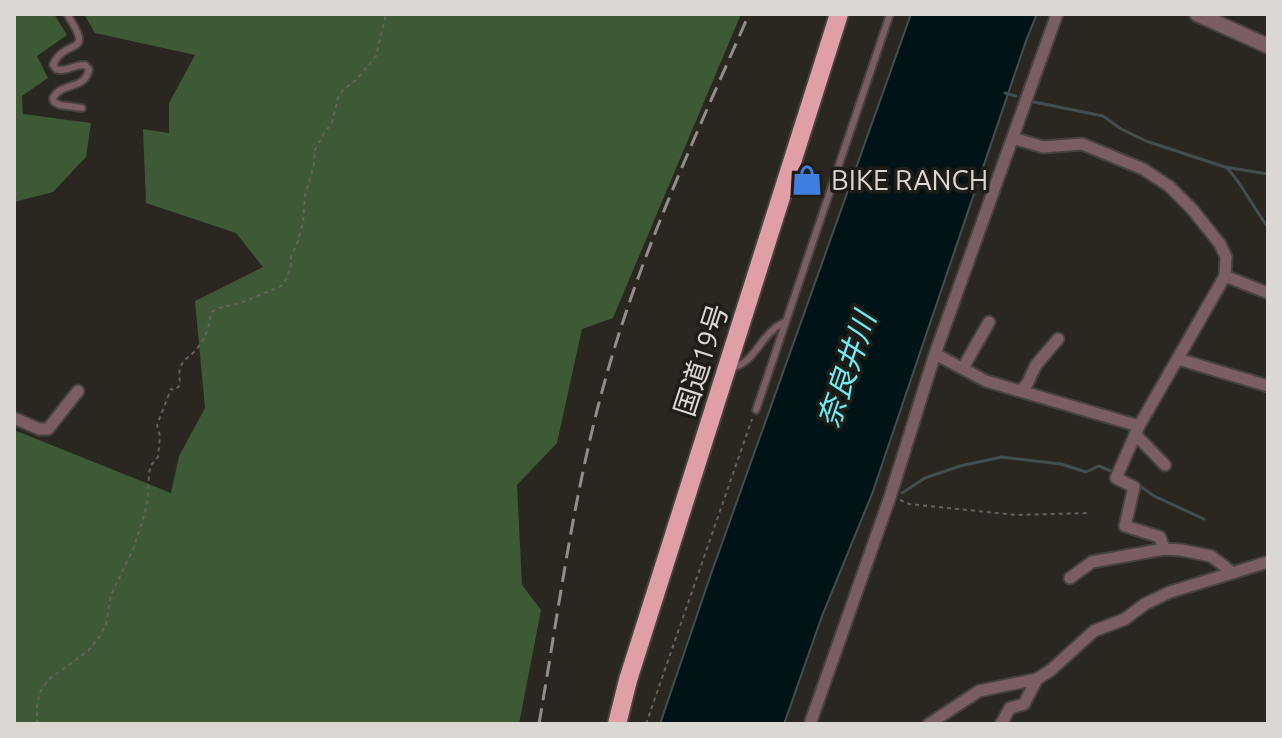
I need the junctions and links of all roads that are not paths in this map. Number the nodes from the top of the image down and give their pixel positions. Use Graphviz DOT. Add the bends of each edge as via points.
graph roads {
  1 [pos="67,14"];
  2 [pos="839,14"];
  3 [pos="890,14"];
  4 [pos="1057,14"];
  5 [pos="1197,14"];
  6 [pos="1268,46"];
  7 [pos="82,108"];
  8 [pos="1013,138"];
  9 [pos="1225,276"];
  10 [pos="1268,293"];
  11 [pos="785,322"];
  12 [pos="989,322"];
  13 [pos="1058,339"];
  14 [pos="935,354"];
  15 [pos="1178,359"];
  16 [pos="963,368"];
  17 [pos="727,369"];
  18 [pos="1268,386"];
  19 [pos="1021,390"];
  20 [pos="78,391"];
  21 [pos="756,410"];
  22 [pos="14,418"];
  23 [pos="1137,430"];
  24 [pos="1165,465"];
  25 [pos="1164,549"];
  26 [pos="1268,562"];
  27 [pos="1233,573"];
  28 [pos="1070,578"];
  29 [pos="1037,679"];
  30 [pos="617,724"];
  31 [pos="810,724"];
  32 [pos="929,724"];
  33 [pos="1001,724"];
  1 -- 7 [label="lane" via="80,40 53,65 62,71 85,65 88,75 53,98 60,105"];
  2 -- 17 [label="highway, 国道19号"];
  3 -- 11 [label="lane"];
  4 -- 8 [label="street"];
  5 -- 6 [label="street"];
  8 -- 9 [label="street" via="1043,147 1082,144 1143,169 1169,186 1220,244"];
  8 -- 14 [label="street"];
  9 -- 10 [label="street"];
  9 -- 15 [label="street"];
  11 -- 17 [label="lane" via="751,358"];
  11 -- 21 [label="lane"];
  12 -- 16 [label="street"];
  13 -- 19 [label="street"];
  14 -- 16 [label="street"];
  14 -- 31 [label="street"];
  15 -- 18 [label="street"];
  15 -- 23 [label="street"];
  16 -- 19 [label="street"];
  17 -- 30 [label="highway, 国道19号"];
  19 -- 23 [label="street"];
  20 -- 22 [label="street" via="48,429"];
  23 -- 24 [label="street"];
  23 -- 25 [label="street" via="1116,478 1134,487 1125,526 1160,537"];
  25 -- 27 [label="street" via="1211,556"];
  25 -- 28 [label="street" via="1092,562"];
  26 -- 27 [label="street"];
  27 -- 29 [label="street" via="1170,592 1094,631"];
  29 -- 32 [label="street" via="979,691"];
  29 -- 33 [label="street" via="1024,704 1010,708"];
}
